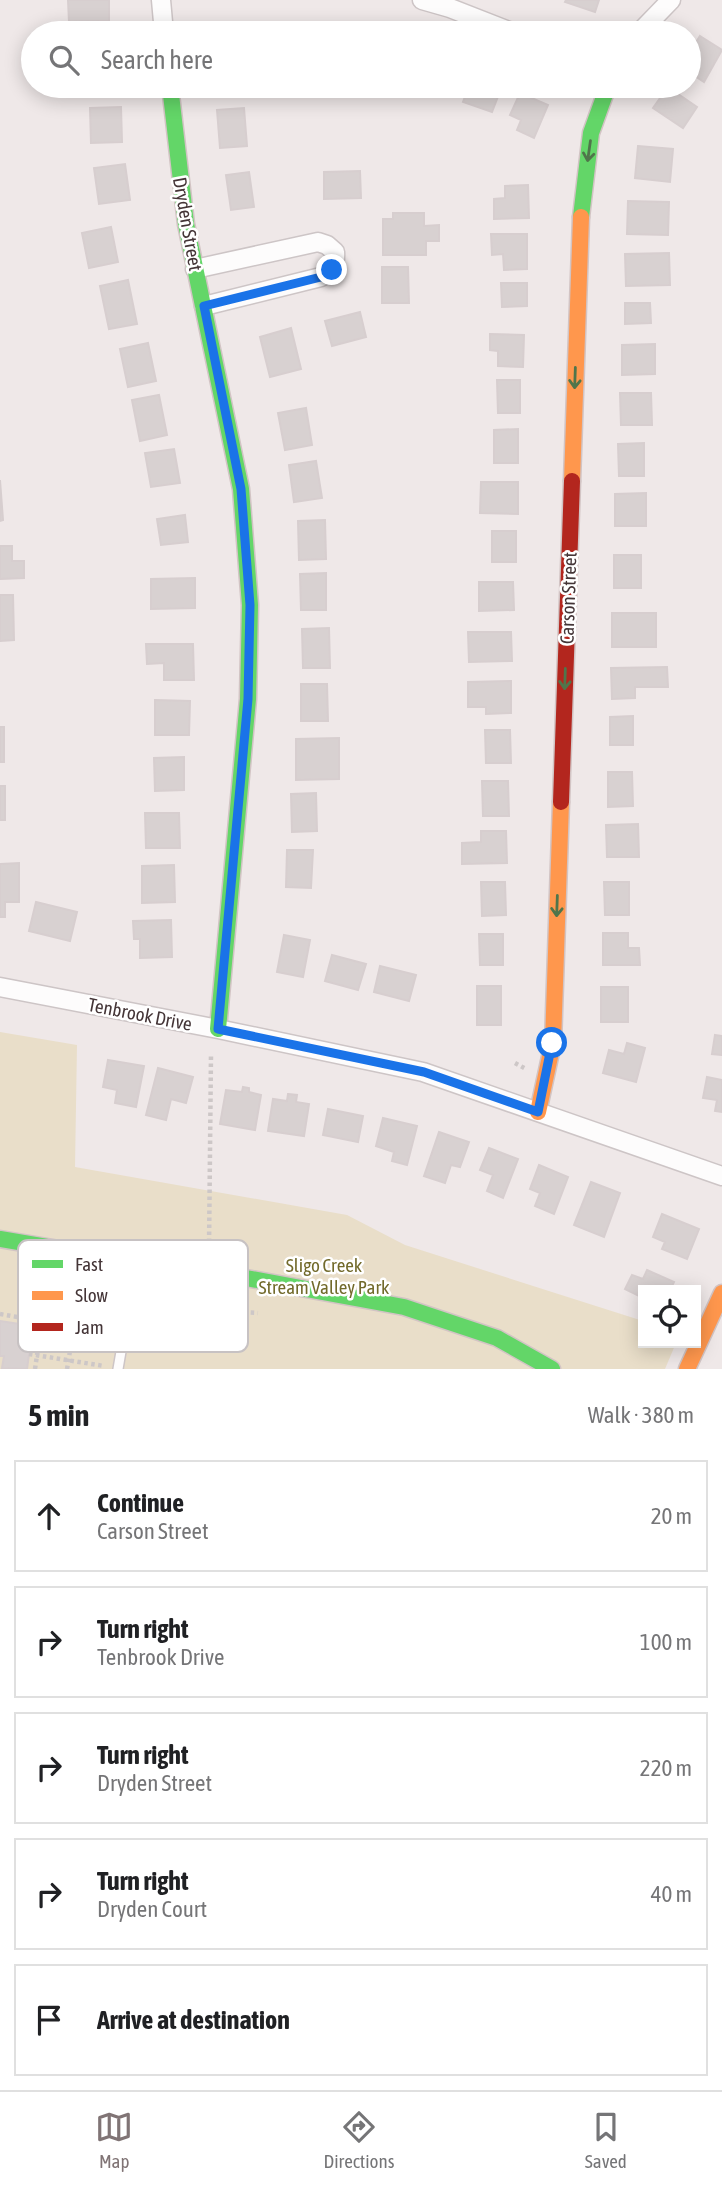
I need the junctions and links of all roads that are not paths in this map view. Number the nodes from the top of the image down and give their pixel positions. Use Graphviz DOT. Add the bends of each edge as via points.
graph roads {
  1 [pos="161,0"];
  2 [pos="422,0"];
  3 [pos="671,0"];
  4 [pos="163,21"];
  5 [pos="483,21"];
  6 [pos="651,21"];
  7 [pos="171,98"];
  8 [pos="604,98"];
  9 [pos="195,269"];
  10 [pos="204,306"];
  11 [pos="0,987"];
  12 [pos="218,1029"];
  13 [pos="538,1112"];
  14 [pos="722,1176"];
  15 [pos="0,1239"];
  16 [pos="18,1242"];
  17 [pos="248,1278"];
  18 [pos="722,1293"];
  19 [pos="552,1369"];
  20 [pos="687,1369"];
  1 -- 4 [label="street"];
  2 -- 5 [label="street"];
  3 -- 6 [label="street"];
  7 -- 9 [label="street, Dryden Street" via="180,187"];
  8 -- 13 [label="street, Carson Street, one-way" via="591,133 581,204 552,1043"];
  9 -- 10 [label="street, Dryden Street"];
  9 -- 10 [label="street" via="318,242 335,251 332,270 321,277"];
  10 -- 12 [label="street, Dryden Street" via="241,489 250,605 248,699"];
  11 -- 12 [label="street, Tenbrook Drive"];
  12 -- 13 [label="street, Tenbrook Drive" via="424,1072"];
  13 -- 14 [label="street, Tenbrook Drive"];
  15 -- 16 [label="street"];
  17 -- 19 [label="street" via="404,1307 497,1338"];
  18 -- 20 [label="street"];
}
